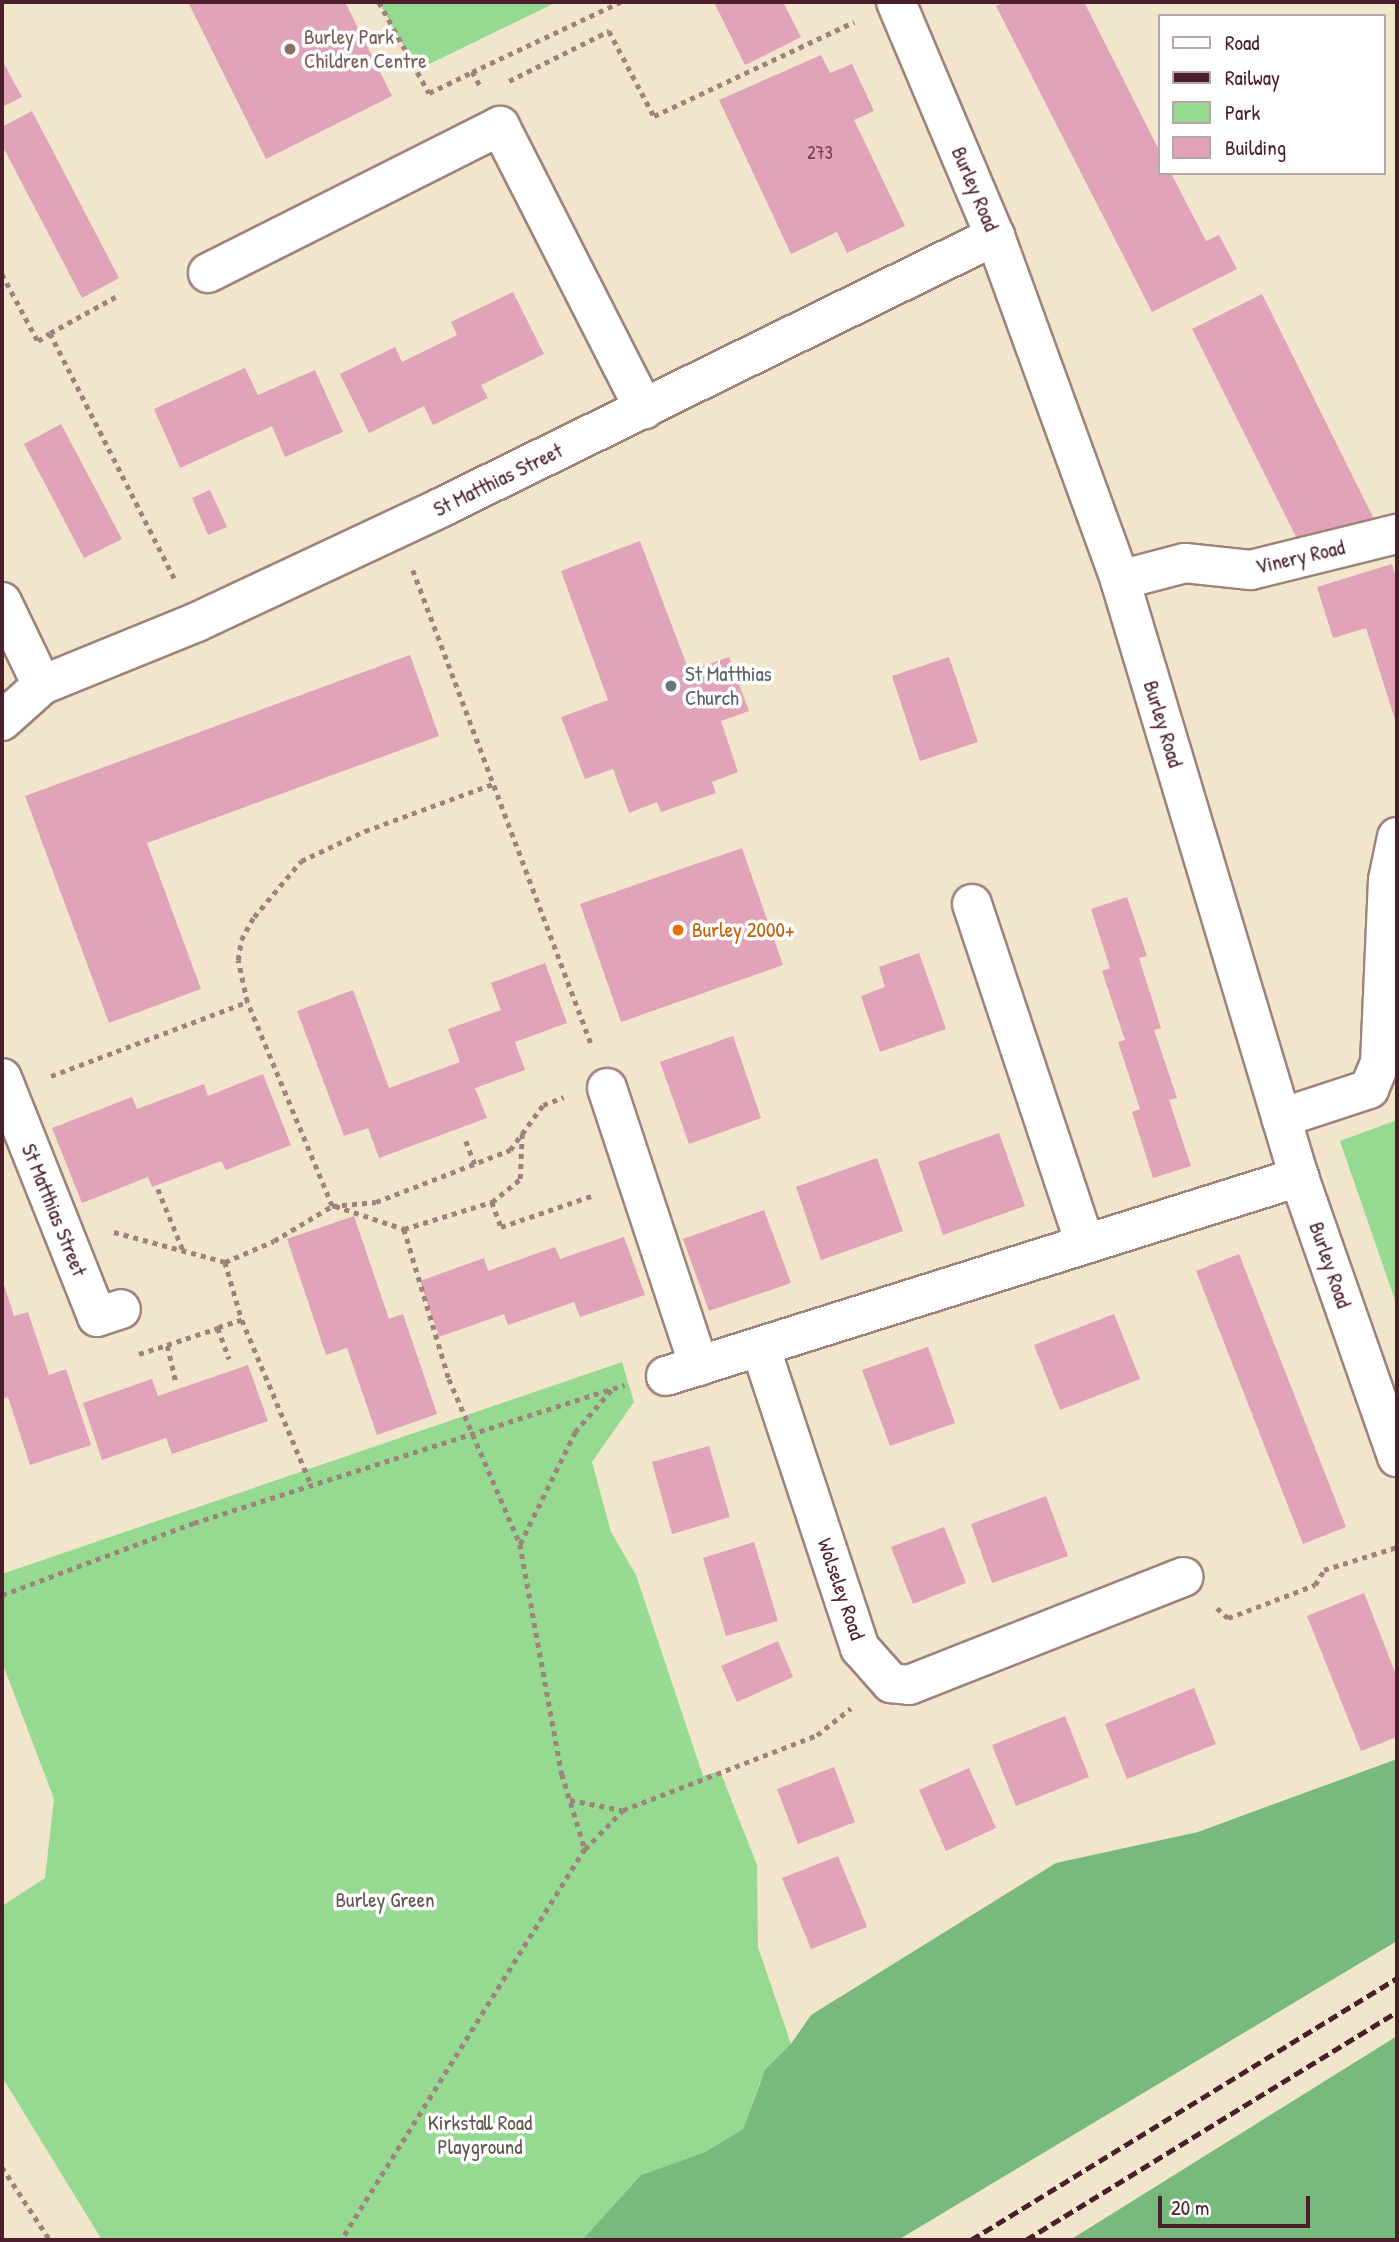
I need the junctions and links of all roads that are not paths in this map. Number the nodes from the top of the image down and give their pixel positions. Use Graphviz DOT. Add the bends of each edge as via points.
graph roads {
  1 [pos="896,2"];
  2 [pos="995,236"];
  3 [pos="208,273"];
  4 [pos="644,409"];
  5 [pos="1397,534"];
  6 [pos="1120,580"];
  7 [pos="2,602"];
  8 [pos="42,685"];
  9 [pos="2,721"];
  10 [pos="1397,837"];
  11 [pos="972,904"];
  12 [pos="5,1086"];
  13 [pos="607,1088"];
  14 [pos="1281,1118"];
  15 [pos="1299,1177"];
  16 [pos="1085,1244"];
  17 [pos="121,1309"];
  18 [pos="761,1349"];
  19 [pos="1397,1457"];
  20 [pos="1183,1577"];
  1 -- 2 [label="street, Burley Road"];
  2 -- 4 [label="street, St Matthias Street"];
  2 -- 6 [label="street, Burley Road"];
  3 -- 4 [label="street" via="492,110"];
  4 -- 8 [label="street, St Matthias Street" via="197,622"];
  5 -- 6 [label="street, Vinery Road" via="1251,570 1185,563"];
  6 -- 14 [label="street, Burley Road"];
  7 -- 8 [label="street"];
  8 -- 9 [label="street, St Matthias Street"];
  10 -- 14 [label="street" via="1388,880 1380,1063 1369,1089"];
  11 -- 16 [label="street"];
  12 -- 17 [label="street, St Matthias Street" via="97,1317"];
  13 -- 18 [label="street" via="638,1180 682,1371"];
  14 -- 15 [label="street, Burley Road"];
  15 -- 16 [label="street"];
  15 -- 19 [label="street, Burley Road"];
  16 -- 18 [label="street"];
  18 -- 20 [label="street, Wolseley Road" via="860,1648 891,1683 909,1685"];
}
